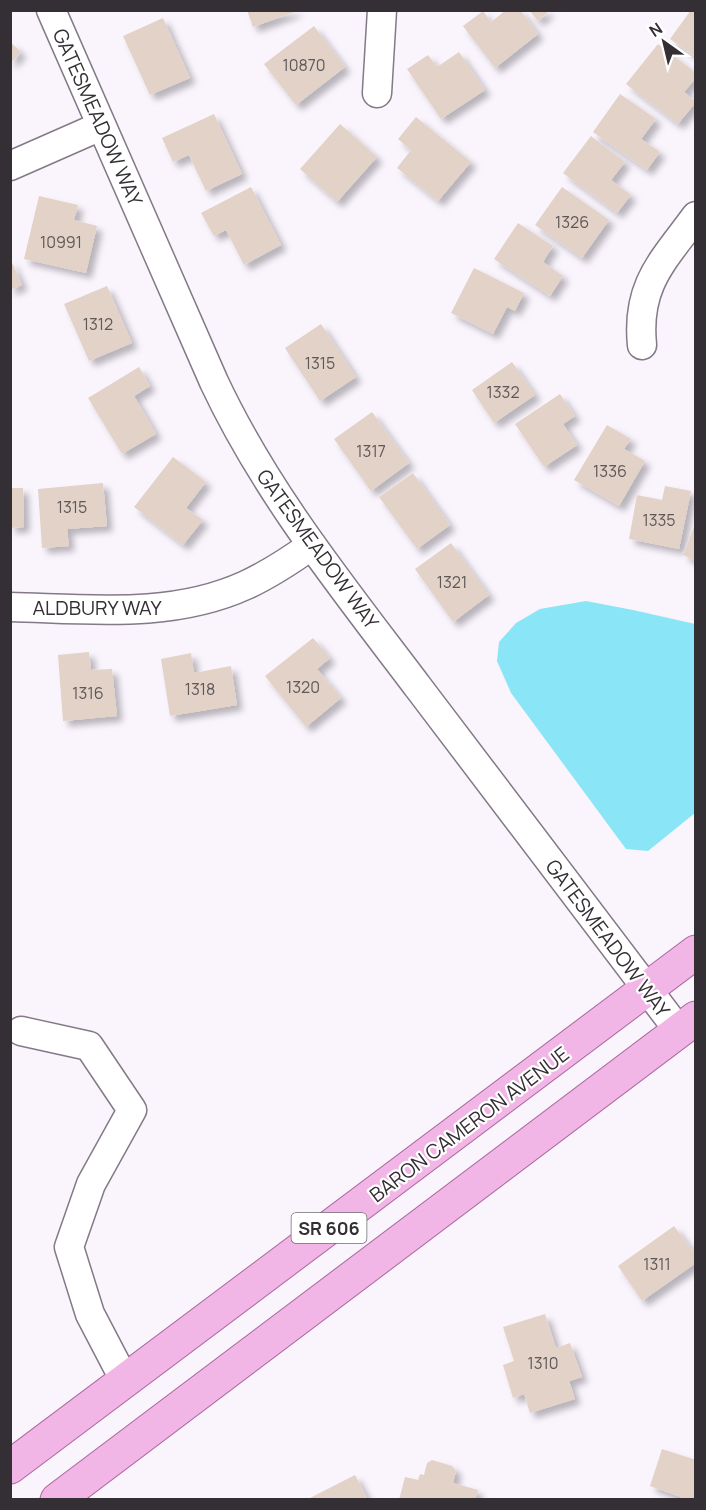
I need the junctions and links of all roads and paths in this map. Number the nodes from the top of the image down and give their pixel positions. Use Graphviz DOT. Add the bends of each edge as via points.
graph roads {
  1 [pos="51,10"];
  2 [pos="382,10"];
  3 [pos="377,93"];
  4 [pos="101,126"];
  5 [pos="10,166"];
  6 [pos="696,216"];
  7 [pos="642,345"];
  8 [pos="312,544"];
  9 [pos="10,607"];
  10 [pos="696,952"];
  11 [pos="647,989"];
  12 [pos="687,1024"];
  13 [pos="21,1030"];
  14 [pos="125,1381"];
  15 [pos="10,1467"];
  16 [pos="57,1500"];
  1 -- 4 [label="street, GATESMEADOW WAY"];
  2 -- 3 [label="street"];
  4 -- 5 [label="street"];
  4 -- 8 [label="street, GATESMEADOW WAY" via="231,419 263,475"];
  6 -- 7 [label="street" via="652,277 643,298"];
  8 -- 9 [label="street, ALDBURY WAY" via="282,567 204,600 134,610"];
  8 -- 11 [label="street, GATESMEADOW WAY"];
  10 -- 11 [label="main road, BARON CAMERON AVENUE / SR 606"];
  11 -- 12 [label="street, GATESMEADOW WAY"];
  11 -- 14 [label="main road, BARON CAMERON AVENUE / SR 606"];
  12 -- 16 [label="main road, SR 606"];
  13 -- 14 [label="street" via="89,1046 132,1110 91,1184 69,1248 90,1314"];
  14 -- 15 [label="main road, BARON CAMERON AVENUE / SR 606"];
}
